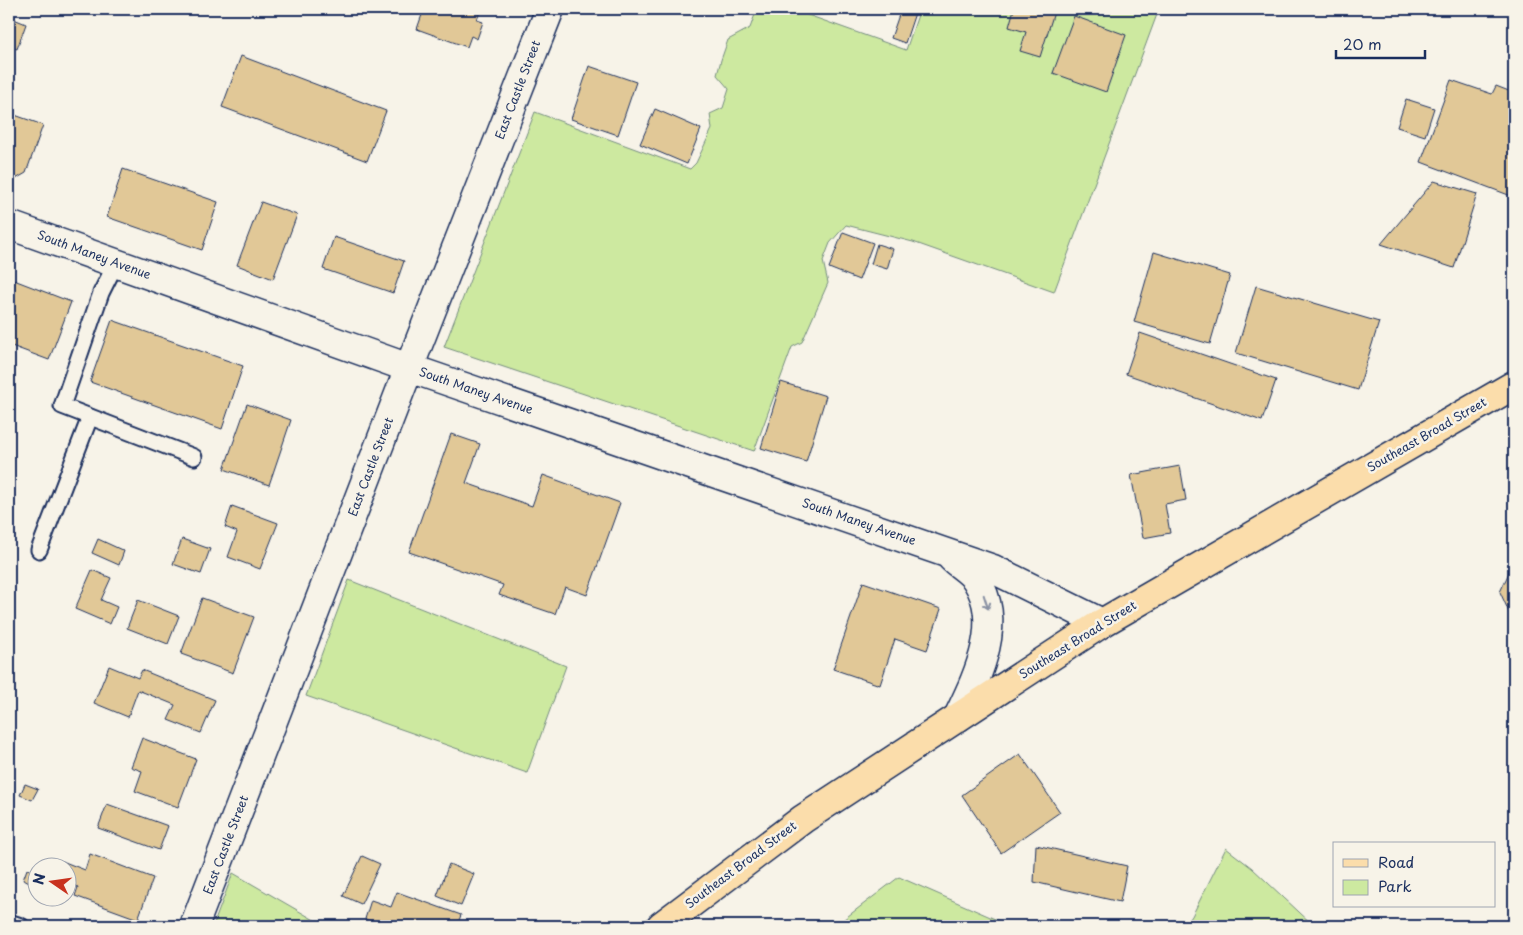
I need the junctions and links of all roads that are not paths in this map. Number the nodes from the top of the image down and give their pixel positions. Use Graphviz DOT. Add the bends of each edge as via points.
graph roads {
  1 [pos="550,9"];
  2 [pos="9,225"];
  3 [pos="116,263"];
  4 [pos="409,368"];
  5 [pos="1514,385"];
  6 [pos="90,417"];
  7 [pos="194,457"];
  8 [pos="39,550"];
  9 [pos="945,552"];
  10 [pos="1102,623"];
  11 [pos="958,717"];
  12 [pos="9,922"];
  13 [pos="21,926"];
  14 [pos="194,926"];
  15 [pos="661,926"];
  1 -- 4 [label="street, East Castle Street"];
  2 -- 3 [label="street, South Maney Avenue"];
  3 -- 4 [label="street, South Maney Avenue"];
  3 -- 6 [label="lane" via="101,293 62,406"];
  4 -- 9 [label="street, South Maney Avenue"];
  4 -- 14 [label="street, East Castle Street"];
  5 -- 10 [label="main road, Southeast Broad Street"];
  6 -- 7 [label="lane"];
  6 -- 8 [label="lane"];
  9 -- 10 [label="street, South Maney Avenue" via="993,568"];
  9 -- 11 [label="street, South Maney Avenue, one-way" via="977,580 988,605 989,627 982,658"];
  10 -- 11 [label="main road, Southeast Broad Street"];
  11 -- 15 [label="main road, Southeast Broad Street" via="803,819"];
  12 -- 13 [label="lane"];
}
